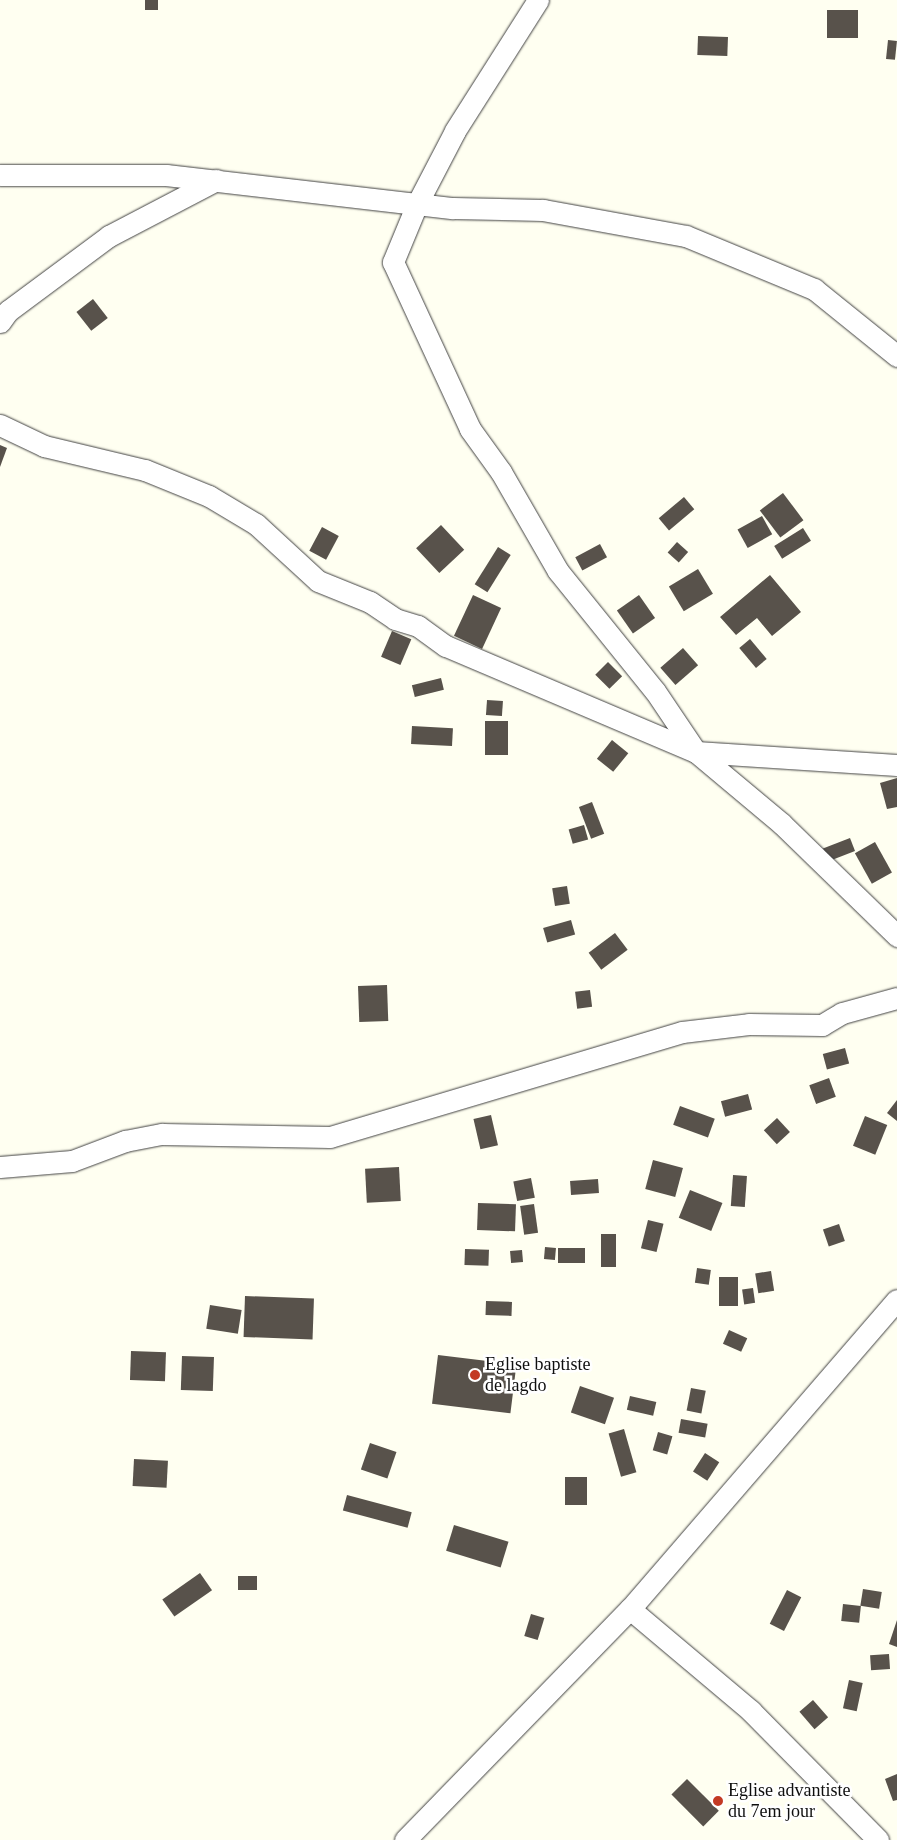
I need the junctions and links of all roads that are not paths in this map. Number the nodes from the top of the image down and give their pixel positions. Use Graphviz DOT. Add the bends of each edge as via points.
graph roads {
  1 [pos="538,0"];
  2 [pos="0,175"];
  3 [pos="216,180"];
  4 [pos="417,204"];
  5 [pos="0,322"];
  6 [pos="897,356"];
  7 [pos="0,425"];
  8 [pos="696,752"];
  9 [pos="897,765"];
  10 [pos="897,936"];
  11 [pos="897,998"];
  12 [pos="0,1167"];
  13 [pos="897,1300"];
  14 [pos="630,1609"];
  15 [pos="405,1840"];
  16 [pos="878,1840"];
  1 -- 4 [label="street" via="455,131"];
  2 -- 3 [label="street" via="166,175"];
  3 -- 4 [label="street"];
  3 -- 5 [label="street" via="109,236 8,310"];
  4 -- 6 [label="street" via="543,210 686,236 814,289"];
  4 -- 8 [label="street" via="393,262 470,429 501,472 558,571 655,691"];
  7 -- 8 [label="street" via="44,446 146,470 209,496 256,524 318,582 370,602 395,619 418,626 446,646"];
  8 -- 9 [label="street"];
  8 -- 10 [label="street" via="782,824"];
  11 -- 12 [label="street" via="842,1014 822,1025 748,1024 682,1032 330,1137 162,1134 124,1141 72,1161"];
  13 -- 14 [label="street"];
  14 -- 15 [label="street"];
  14 -- 16 [label="street" via="751,1711"];
}
